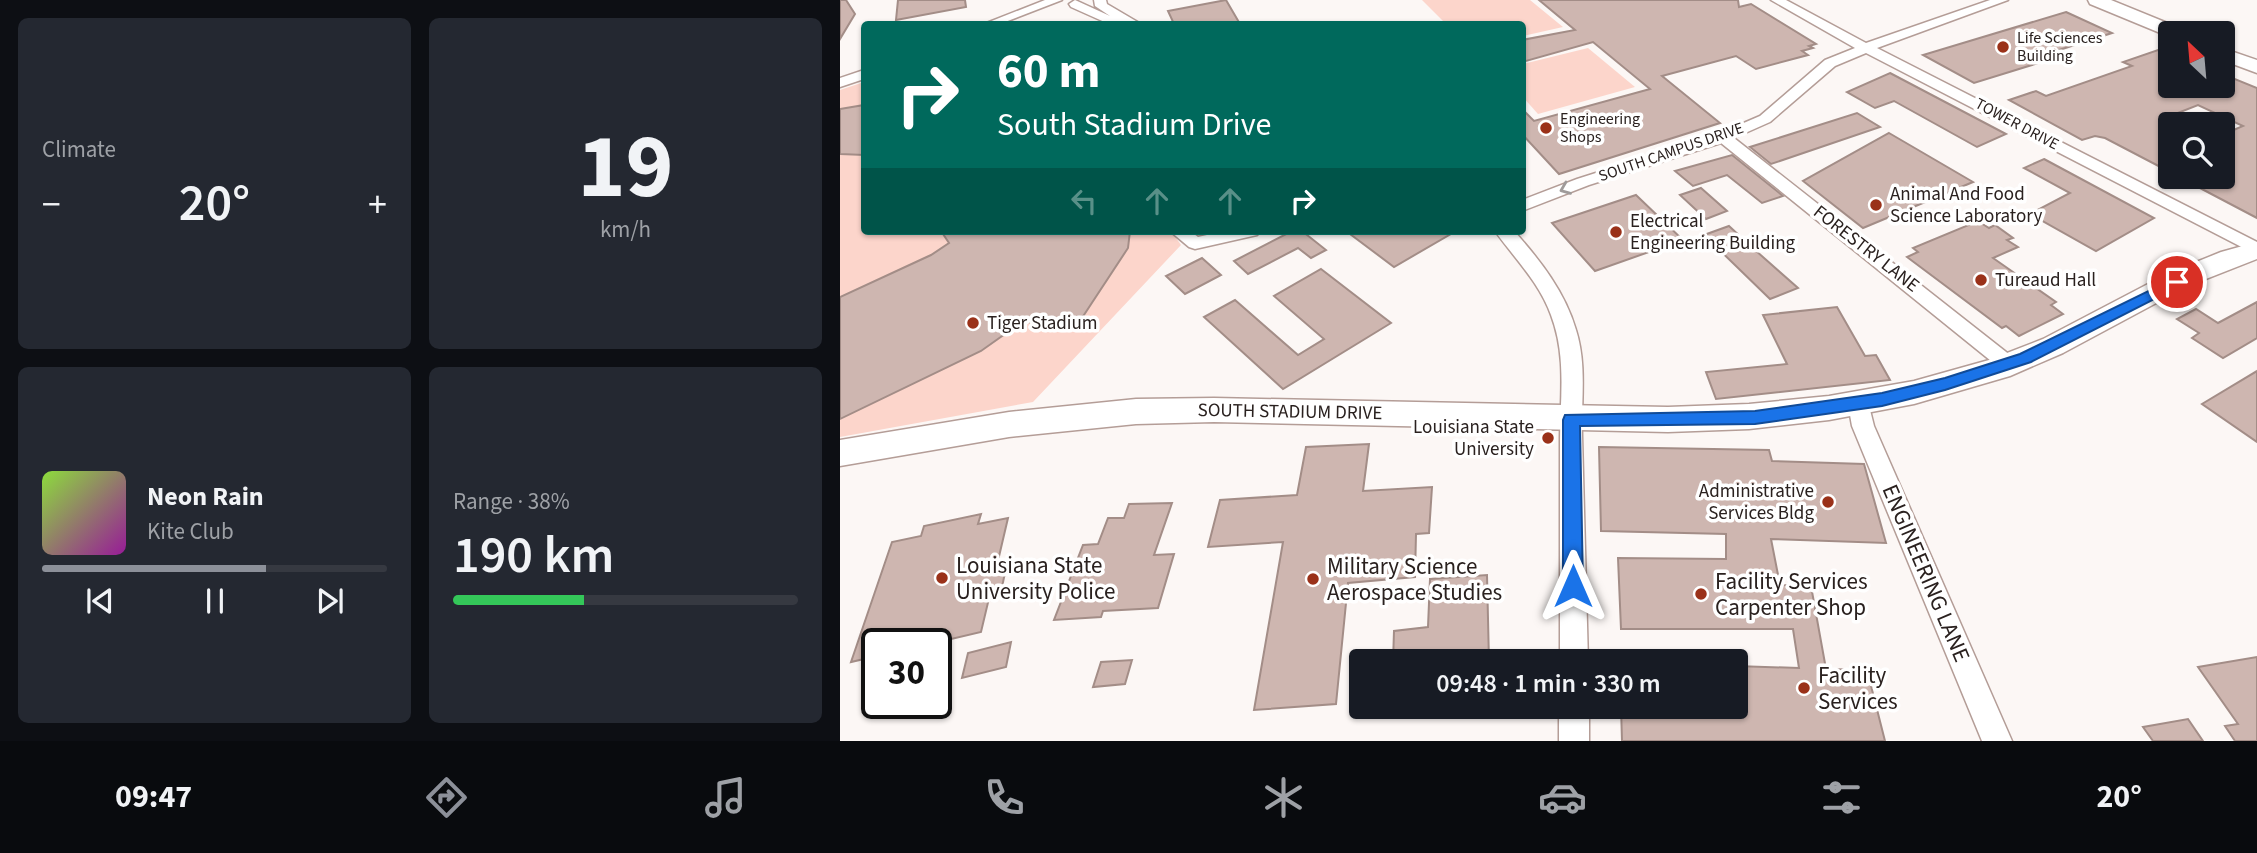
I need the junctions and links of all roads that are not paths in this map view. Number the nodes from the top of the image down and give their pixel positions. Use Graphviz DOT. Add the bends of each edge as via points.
graph roads {
  1 [pos="1097,0"];
  2 [pos="1777,0"];
  3 [pos="2002,0"];
  4 [pos="2096,0"];
  5 [pos="1066,2"];
  6 [pos="998,21"];
  7 [pos="1111,21"];
  8 [pos="1129,21"];
  9 [pos="2158,26"];
  10 [pos="1865,47"];
  11 [pos="2235,58"];
  12 [pos="2257,67"];
  13 [pos="861,75"];
  14 [pos="840,83"];
  15 [pos="1723,137"];
  16 [pos="1526,204"];
  17 [pos="1184,235"];
  18 [pos="1232,235"];
  19 [pos="1508,235"];
  20 [pos="2257,249"];
  21 [pos="2008,364"];
  22 [pos="1859,404"];
  23 [pos="1571,420"];
  24 [pos="840,453"];
  25 [pos="1574,649"];
  26 [pos="1574,719"];
  27 [pos="1574,741"];
  28 [pos="1997,741"];
  1 -- 5 [label="street"];
  1 -- 8 [label="street"];
  2 -- 10 [label="street, TOWER DRIVE"];
  3 -- 10 [label="street, SOUTH CAMPUS DRIVE"];
  4 -- 9 [label="street"];
  5 -- 6 [label="street"];
  5 -- 7 [label="street"];
  10 -- 15 [label="street, SOUTH CAMPUS DRIVE" via="1830,63 1766,119"];
  10 -- 20 [label="street, TOWER DRIVE"];
  11 -- 12 [label="street"];
  13 -- 14 [label="street"];
  15 -- 16 [label="street, SOUTH CAMPUS DRIVE, one-way"];
  15 -- 21 [label="street, FORESTRY LANE"];
  17 -- 18 [label="street" via="1195,243"];
  19 -- 23 [label="street" via="1532,262 1556,302 1570,346"];
  20 -- 21 [label="street, SOUTH STADIUM DRIVE" via="2235,255"];
  21 -- 22 [label="street, SOUTH STADIUM DRIVE"];
  22 -- 23 [label="street, SOUTH STADIUM DRIVE" via="1755,417"];
  22 -- 28 [label="street, ENGINEERING LANE" via="1863,426"];
  23 -- 24 [label="street, SOUTH STADIUM DRIVE" via="1428,413 1135,412 1042,418"];
  23 -- 25 [label="street"];
  26 -- 27 [label="street"];
}
